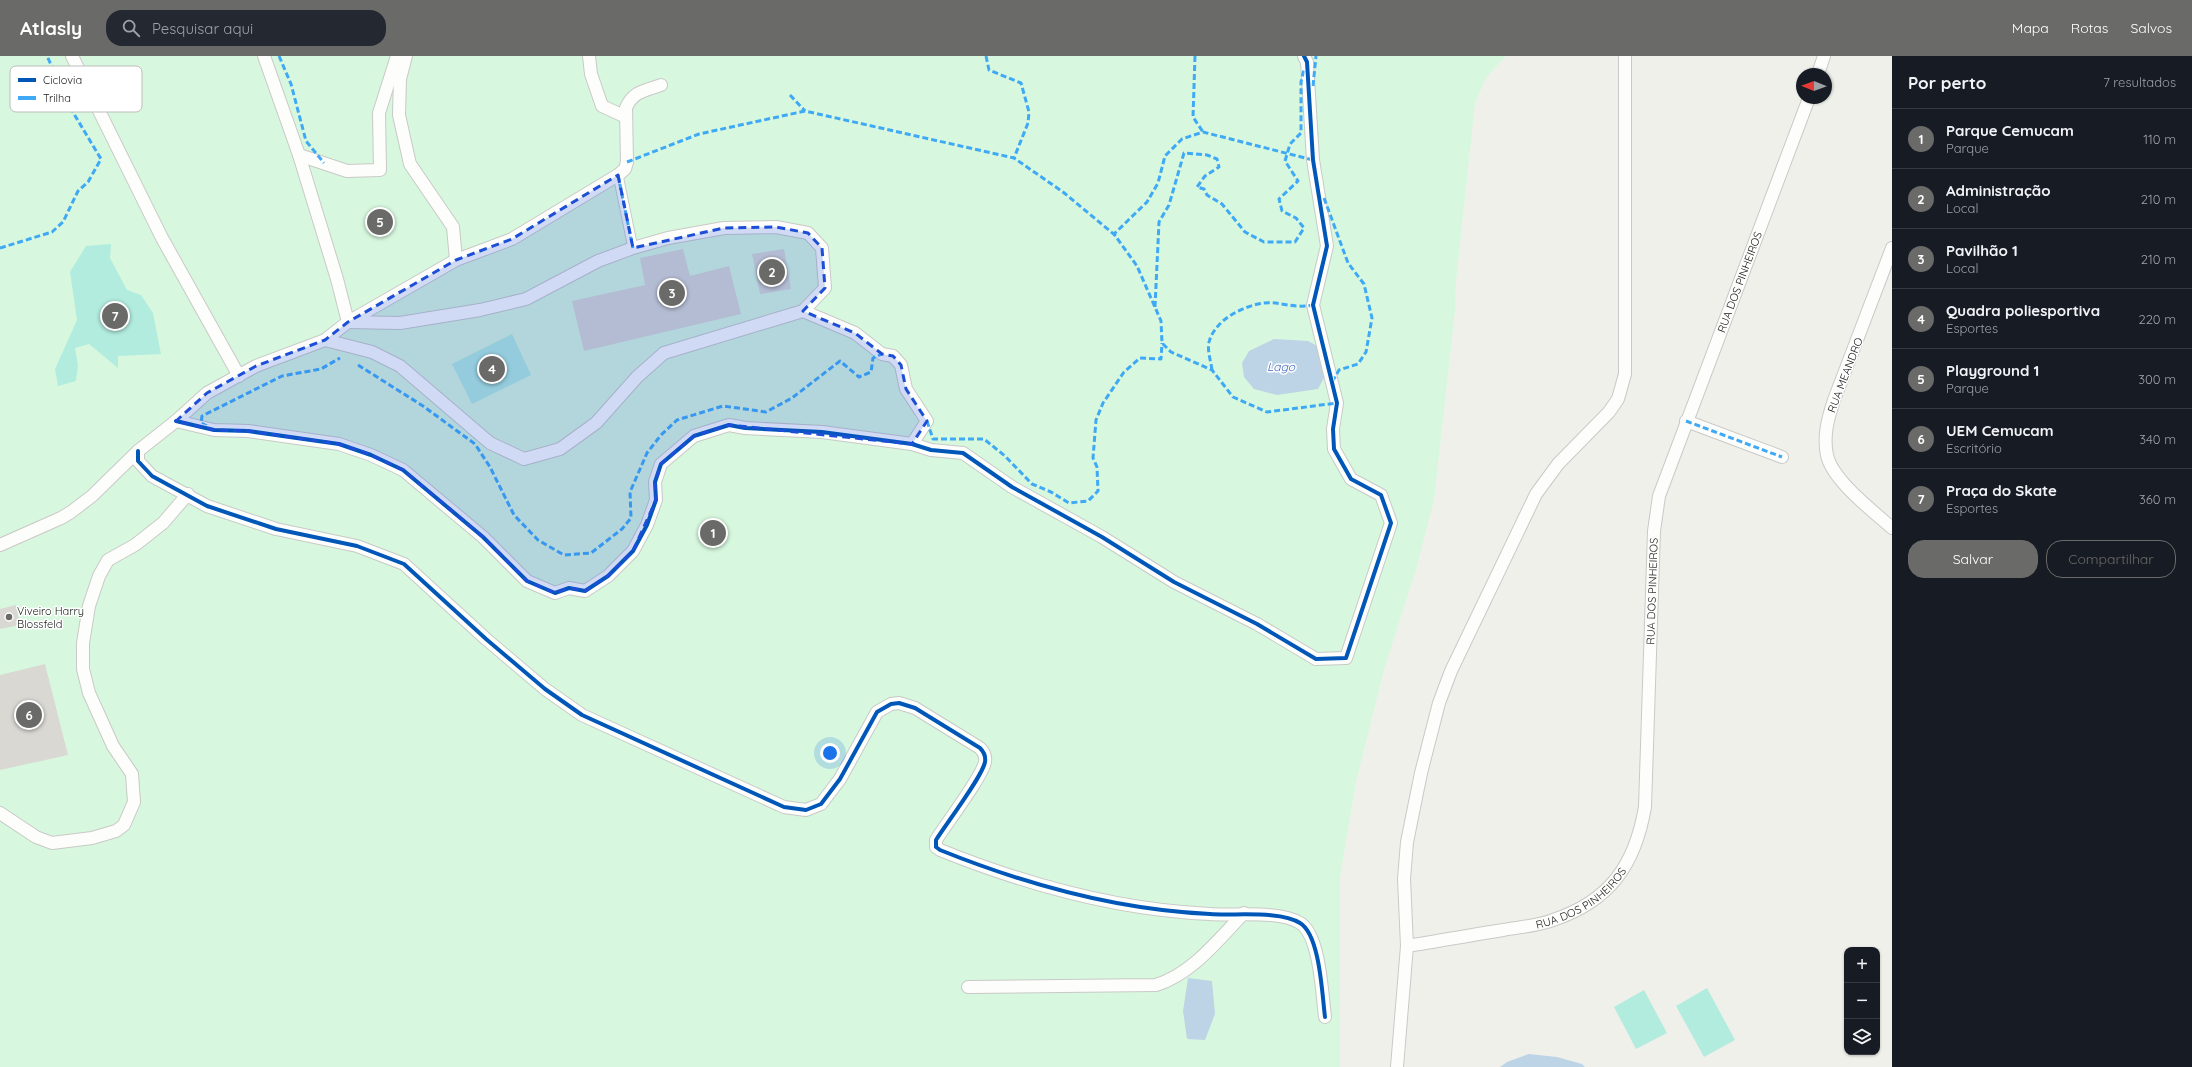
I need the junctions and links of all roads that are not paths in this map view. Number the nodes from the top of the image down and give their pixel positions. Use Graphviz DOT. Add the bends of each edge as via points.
graph roads {
  1 [pos="72,56"];
  2 [pos="264,56"];
  3 [pos="397,56"];
  4 [pos="406,56"];
  5 [pos="588,56"];
  6 [pos="1304,56"];
  7 [pos="1625,56"];
  8 [pos="1824,56"];
  9 [pos="77,66"];
  10 [pos="1820,68"];
  11 [pos="661,85"];
  12 [pos="1807,104"];
  13 [pos="100,112"];
  14 [pos="626,117"];
  15 [pos="299,155"];
  16 [pos="618,174"];
  17 [pos="633,248"];
  18 [pos="1892,248"];
  19 [pos="456,260"];
  20 [pos="803,311"];
  21 [pos="348,322"];
  22 [pos="325,340"];
  23 [pos="239,376"];
  24 [pos="176,421"];
  25 [pos="1686,421"];
  26 [pos="912,444"];
  27 [pos="138,451"];
  28 [pos="1782,457"];
  29 [pos="188,494"];
  30 [pos="1892,528"];
  31 [pos="0,545"];
  32 [pos="0,813"];
  33 [pos="1244,913"];
  34 [pos="1407,946"];
  35 [pos="968,987"];
  36 [pos="1325,1017"];
  37 [pos="1396,1067"];
  1 -- 9 [label="street"];
  2 -- 15 [label="street"];
  3 -- 15 [label="street" via="379,113 380,170 347,171"];
  4 -- 19 [label="street" via="400,79 399,115 410,164 453,227"];
  5 -- 14 [label="street" via="602,106"];
  6 -- 26 [label="street" via="1307,62 1313,160 1327,246 1313,305 1337,404 1333,429 1334,449 1351,479 1381,495 1391,523 1346,658 1316,659 1257,624 1174,582 1102,537 1012,487 963,453 931,450"];
  7 -- 34 [label="street" via="1625,374 1622,388 1609,412 1558,464 1536,494 1451,670 1439,703 1407,842 1404,878"];
  8 -- 10 [label="street"];
  11 -- 14 [label="street" via="635,94 626,108"];
  12 -- 25 [label="street, RUA DOS PINHEIROS"];
  13 -- 23 [label="street" via="162,238"];
  14 -- 16 [label="street" via="627,162 625,169"];
  15 -- 21 [label="street"];
  16 -- 17 [label="street"];
  16 -- 19 [label="street" via="512,239"];
  17 -- 20 [label="street" via="668,238 724,228 776,227 808,233 822,248 826,288"];
  17 -- 21 [label="street" via="598,261 526,299 480,310 400,323"];
  18 -- 30 [label="street, RUA MEANDRO" via="1834,400 1825,437 1827,456 1835,473"];
  19 -- 21 [label="street"];
  20 -- 22 [label="street" via="664,353 596,423 560,448 524,459 490,443 400,366 372,352"];
  20 -- 26 [label="street" via="855,333 882,354 893,356 901,365 906,389 927,420"];
  21 -- 22 [label="street"];
  22 -- 23 [label="street" via="256,366"];
  23 -- 24 [label="street" via="207,393"];
  24 -- 26 [label="street" via="214,430 248,430 339,444 371,455 403,470 483,537 526,581 555,593 569,588 584,591 608,576 633,551 647,525 656,500 655,482 661,464 694,436 729,425 822,432"];
  24 -- 27 [label="street"];
  25 -- 28 [label="street"];
  25 -- 34 [label="street, RUA DOS PINHEIROS" via="1659,496 1655,515 1645,807 1641,833 1629,860 1617,880 1583,909 1552,921"];
  27 -- 29 [label="street" via="138,461 152,476"];
  27 -- 31 [label="street" via="92,496 71,512"];
  29 -- 32 [label="street" via="163,523 135,545 108,560 88,606 82,669 89,693 113,746 132,774 134,802 124,825 116,831 92,838 52,843 36,837"];
  29 -- 33 [label="street" via="207,506 230,515 276,529 357,546 404,564 545,689 582,715 784,807 806,810 821,804 840,779 876,712 899,703 915,708 944,725 980,748 985,757 978,777 936,840 936,847 940,850 989,870 1106,902 1146,909 1211,915"];
  33 -- 35 [label="street" via="1196,962 1171,980 1156,985"];
  33 -- 36 [label="street" via="1286,918 1300,922 1308,931 1315,950"];
  34 -- 37 [label="street"];
}
